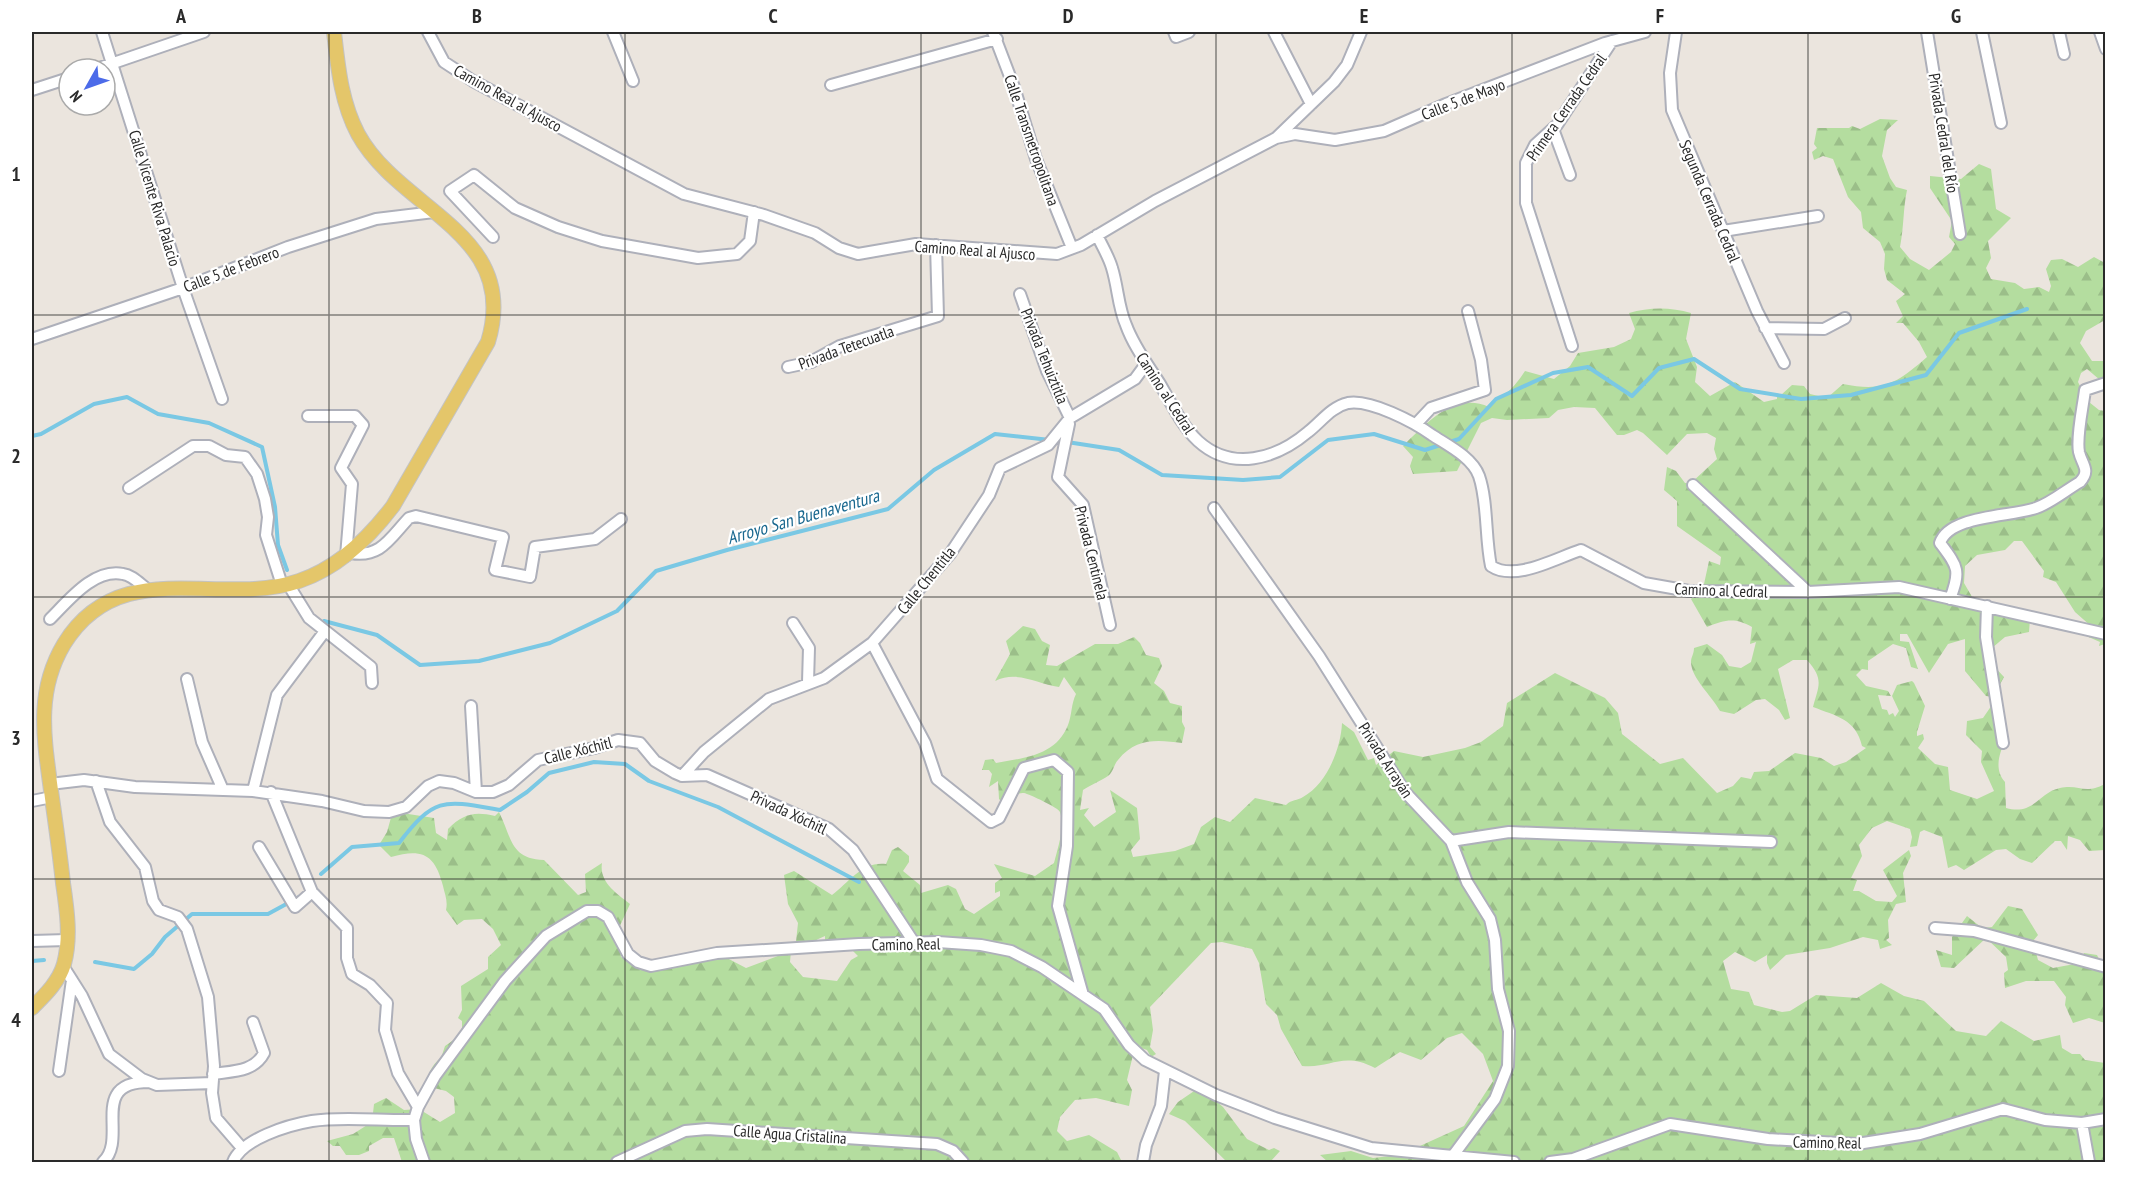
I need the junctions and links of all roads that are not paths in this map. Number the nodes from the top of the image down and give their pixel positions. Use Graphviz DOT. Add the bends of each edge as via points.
graph roads {
  1 [pos="102,32"];
  2 [pos="204,32"];
  3 [pos="334,32"];
  4 [pos="428,32"];
  5 [pos="613,32"];
  6 [pos="1174,32"];
  7 [pos="1189,32"];
  8 [pos="1274,32"];
  9 [pos="1361,32"];
  10 [pos="1645,32"];
  11 [pos="1676,32"];
  12 [pos="1927,32"];
  13 [pos="1982,32"];
  14 [pos="2059,32"];
  15 [pos="2100,32"];
  16 [pos="995,35"];
  17 [pos="1612,41"];
  18 [pos="2106,49"];
  19 [pos="2064,54"];
  20 [pos="110,57"];
  21 [pos="117,61"];
  22 [pos="117,79"];
  23 [pos="633,81"];
  24 [pos="57,82"];
  25 [pos="831,85"];
  26 [pos="32,90"];
  27 [pos="1311,104"];
  28 [pos="2001,123"];
  29 [pos="1553,129"];
  30 [pos="1276,138"];
  31 [pos="1570,175"];
  32 [pos="435,212"];
  33 [pos="754,212"];
  34 [pos="1818,216"];
  35 [pos="1723,231"];
  36 [pos="1960,234"];
  37 [pos="1097,235"];
  38 [pos="493,237"];
  39 [pos="936,245"];
  40 [pos="1072,248"];
  41 [pos="183,288"];
  42 [pos="1020,294"];
  43 [pos="1468,311"];
  44 [pos="1845,318"];
  45 [pos="1765,328"];
  46 [pos="32,339"];
  47 [pos="1572,346"];
  48 [pos="1784,363"];
  49 [pos="1146,364"];
  50 [pos="788,367"];
  51 [pos="2106,383"];
  52 [pos="222,399"];
  53 [pos="308,416"];
  54 [pos="1070,418"];
  55 [pos="1416,424"];
  56 [pos="1061,437"];
  57 [pos="1693,485"];
  58 [pos="129,488"];
  59 [pos="1214,508"];
  60 [pos="621,519"];
  61 [pos="348,555"];
  62 [pos="285,584"];
  63 [pos="147,589"];
  64 [pos="1808,592"];
  65 [pos="1950,599"];
  66 [pos="1987,606"];
  67 [pos="50,619"];
  68 [pos="793,623"];
  69 [pos="1110,625"];
  70 [pos="325,631"];
  71 [pos="2106,634"];
  72 [pos="872,643"];
  73 [pos="187,679"];
  74 [pos="808,682"];
  75 [pos="372,683"];
  76 [pos="471,706"];
  77 [pos="2003,743"];
  78 [pos="682,776"];
  79 [pos="96,782"];
  80 [pos="51,790"];
  81 [pos="223,790"];
  82 [pos="253,791"];
  83 [pos="271,792"];
  84 [pos="476,792"];
  85 [pos="32,801"];
  86 [pos="1451,841"];
  87 [pos="1771,842"];
  88 [pos="259,847"];
  89 [pos="312,891"];
  90 [pos="1935,928"];
  91 [pos="67,940"];
  92 [pos="32,941"];
  93 [pos="915,944"];
  94 [pos="63,966"];
  95 [pos="2106,967"];
  96 [pos="72,980"];
  97 [pos="49,990"];
  98 [pos="1083,995"];
  99 [pos="32,997"];
  100 [pos="32,1008"];
  101 [pos="254,1022"];
  102 [pos="59,1071"];
  103 [pos="1165,1071"];
  104 [pos="212,1079"];
  105 [pos="149,1082"];
  106 [pos="418,1107"];
  107 [pos="2106,1119"];
  108 [pos="414,1120"];
  109 [pos="2082,1123"];
  110 [pos="242,1148"];
  111 [pos="1452,1157"];
  112 [pos="235,1161"];
  113 [pos="103,1162"];
  114 [pos="424,1162"];
  115 [pos="617,1162"];
  116 [pos="963,1162"];
  117 [pos="1143,1162"];
  118 [pos="1514,1162"];
  119 [pos="1550,1162"];
  120 [pos="2089,1162"];
  1 -- 20 [label="street, Calle Vicente Riva Palacio"];
  2 -- 21 [label="street"];
  3 -- 32 [label="main road" via="345,102 358,134 395,180"];
  4 -- 33 [label="street, Camino Real al Ajusco" via="444,62 473,81 684,194"];
  5 -- 23 [label="street"];
  6 -- 7 [label="street" via="1176,37"];
  8 -- 27 [label="street"];
  9 -- 27 [label="street, Camino Real al Ajusco" via="1347,65"];
  10 -- 17 [label="street, Calle 5 de Mayo"];
  11 -- 35 [label="street, Segunda Cerrada Cedral" via="1672,110"];
  12 -- 36 [label="street, Privada Cedral del Río"];
  13 -- 28 [label="street"];
  14 -- 19 [label="street"];
  15 -- 18 [label="street"];
  16 -- 25 [label="street"];
  16 -- 40 [label="street, Calle Transmetropolitana" via="1036,159"];
  17 -- 29 [label="street, Primera Cerrada Cedral"];
  17 -- 30 [label="street, Calle 5 de Mayo" via="1384,131 1335,140 1295,134"];
  22 -- 41 [label="street, Calle Vicente Riva Palacio"];
  24 -- 26 [label="street"];
  27 -- 30 [label="street, Camino Real al Ajusco"];
  29 -- 31 [label="street"];
  29 -- 47 [label="street, Primera Cerrada Cedral" via="1535,145 1526,163 1526,203"];
  30 -- 37 [label="street, Camino Real al Ajusco"];
  32 -- 41 [label="street, Calle 5 de Febrero" via="376,219 288,247"];
  32 -- 61 [label="main road" via="470,244 487,269 495,311 493,327 481,356 393,506"];
  33 -- 38 [label="street" via="750,241 737,254 698,258 602,241 558,227 515,208 474,175 450,191"];
  33 -- 39 [label="street, Camino Real al Ajusco" via="815,233 858,254 916,244"];
  34 -- 35 [label="street"];
  35 -- 45 [label="street, Segunda Cerrada Cedral"];
  37 -- 40 [label="street, Camino Real al Ajusco"];
  37 -- 49 [label="street, Camino al Cedral" via="1113,270 1126,326"];
  39 -- 40 [label="street, Camino Real al Ajusco" via="1031,254 1058,254"];
  39 -- 50 [label="street, Privada Tetecuatla" via="938,316 840,345 811,362"];
  41 -- 46 [label="street, Calle 5 de Febrero"];
  41 -- 52 [label="street, Calle Vicente Riva Palacio"];
  42 -- 54 [label="street, Privada Tehuiztitla" via="1047,371"];
  43 -- 55 [label="street" via="1485,390 1431,408"];
  44 -- 45 [label="street" via="1824,329"];
  45 -- 48 [label="street, Segunda Cerrada Cedral"];
  49 -- 54 [label="street" via="1135,379"];
  49 -- 55 [label="street, Camino al Cedral" via="1197,441 1227,458 1245,461 1264,457 1308,432 1325,415 1347,403 1360,403"];
  51 -- 65 [label="street" via="2085,390 2079,452 2086,476 2080,482 2037,508 1955,526 1943,534 1940,543 1956,565 1959,577"];
  53 -- 61 [label="street" via="355,416 363,425 341,468 352,484"];
  54 -- 56 [label="street, Privada Centinela"];
  55 -- 64 [label="street, Camino al Cedral" via="1474,466 1479,477 1491,566 1501,572 1516,571 1581,550 1644,583 1689,591"];
  56 -- 69 [label="street, Privada Centinela" via="1064,450 1058,477 1083,505"];
  56 -- 72 [label="street, Calle Chentitla" via="1000,468 988,495 950,554"];
  57 -- 64 [label="street"];
  58 -- 62 [label="street" via="193,446 208,446 226,455 245,458 257,474 266,499 267,535"];
  59 -- 86 [label="street, Privada Arrayán" via="1319,656 1405,792"];
  60 -- 61 [label="street" via="595,539 535,547 530,577 495,570 503,537 416,516 409,518 376,552"];
  61 -- 62 [label="main road" via="319,573"];
  62 -- 63 [label="main road"];
  62 -- 70 [label="street" via="305,613"];
  63 -- 67 [label="street" via="126,574 107,573 77,592"];
  63 -- 80 [label="main road" via="94,611 59,653 47,681 42,718"];
  64 -- 65 [label="street, Camino al Cedral" via="1899,587"];
  65 -- 66 [label="street, Camino al Cedral"];
  66 -- 71 [label="street, Camino al Cedral"];
  66 -- 77 [label="street" via="1986,638"];
  68 -- 74 [label="street" via="809,648"];
  70 -- 75 [label="street" via="372,667"];
  70 -- 82 [label="street" via="277,695"];
  72 -- 74 [label="street, Calle Chentitla" via="824,678"];
  72 -- 98 [label="street" via="925,743 937,779 991,822 999,818 1024,768 1054,760 1068,772 1067,846 1058,906"];
  73 -- 81 [label="street" via="202,742"];
  74 -- 78 [label="street, Calle Chentitla" via="770,699 704,752"];
  76 -- 84 [label="street"];
  78 -- 84 [label="street, Calle Xóchitl" via="655,761 640,743 618,740 538,760 509,785 494,792"];
  78 -- 93 [label="street, Privada Xóchitl" via="707,775 829,829 853,850"];
  79 -- 80 [label="street, Calle Xóchitl" via="84,780"];
  79 -- 81 [label="street, Calle Xóchitl" via="135,788"];
  79 -- 104 [label="street" via="110,822 145,867 153,901 162,912 181,920 208,997"];
  80 -- 85 [label="street, Calle Xóchitl"];
  80 -- 91 [label="main road"];
  81 -- 82 [label="street, Calle Xóchitl"];
  82 -- 83 [label="street, Calle Xóchitl"];
  83 -- 84 [label="street, Calle Xóchitl" via="364,811 389,812 406,807 439,781"];
  83 -- 89 [label="street"];
  86 -- 87 [label="street" via="1509,832"];
  86 -- 111 [label="street, Privada Arrayán" via="1467,882 1490,919 1498,989 1509,1031 1508,1066 1495,1099"];
  88 -- 89 [label="street" via="294,906"];
  89 -- 106 [label="street" via="347,928 347,958 352,974 370,985 387,1003 386,1030 398,1073"];
  90 -- 95 [label="street" via="1974,931"];
  91 -- 92 [label="street"];
  91 -- 94 [label="main road"];
  93 -- 98 [label="street, Camino Real" via="981,945 1011,951"];
  93 -- 106 [label="street, Camino Real" via="717,953 651,966 628,954 608,917 598,911 587,911 546,936 505,981 435,1076"];
  94 -- 96 [label="street"];
  94 -- 97 [label="main road"];
  96 -- 102 [label="street"];
  96 -- 105 [label="street" via="109,1054"];
  97 -- 99 [label="street"];
  97 -- 100 [label="main road"];
  98 -- 103 [label="street, Camino Real" via="1104,1009 1145,1060"];
  101 -- 104 [label="street" via="264,1053 258,1064"];
  103 -- 111 [label="street, Camino Real" via="1275,1118 1371,1148"];
  103 -- 117 [label="street" via="1161,1106"];
  104 -- 105 [label="street" via="166,1086"];
  104 -- 110 [label="street" via="216,1118"];
  105 -- 113 [label="street" via="130,1083 119,1091"];
  106 -- 108 [label="street, Camino Real"];
  107 -- 109 [label="street, Camino Real"];
  108 -- 110 [label="street" via="313,1121 270,1134"];
  108 -- 114 [label="street, Camino Real"];
  109 -- 119 [label="street, Camino Real" via="2045,1120 2003,1109 1920,1134 1857,1144 1768,1139 1670,1124 1573,1159"];
  109 -- 120 [label="street"];
  110 -- 112 [label="street"];
  111 -- 118 [label="street, Camino Real"];
  115 -- 116 [label="street, Calle Agua Cristalina" via="685,1131 707,1129 937,1144 953,1151"];
}
